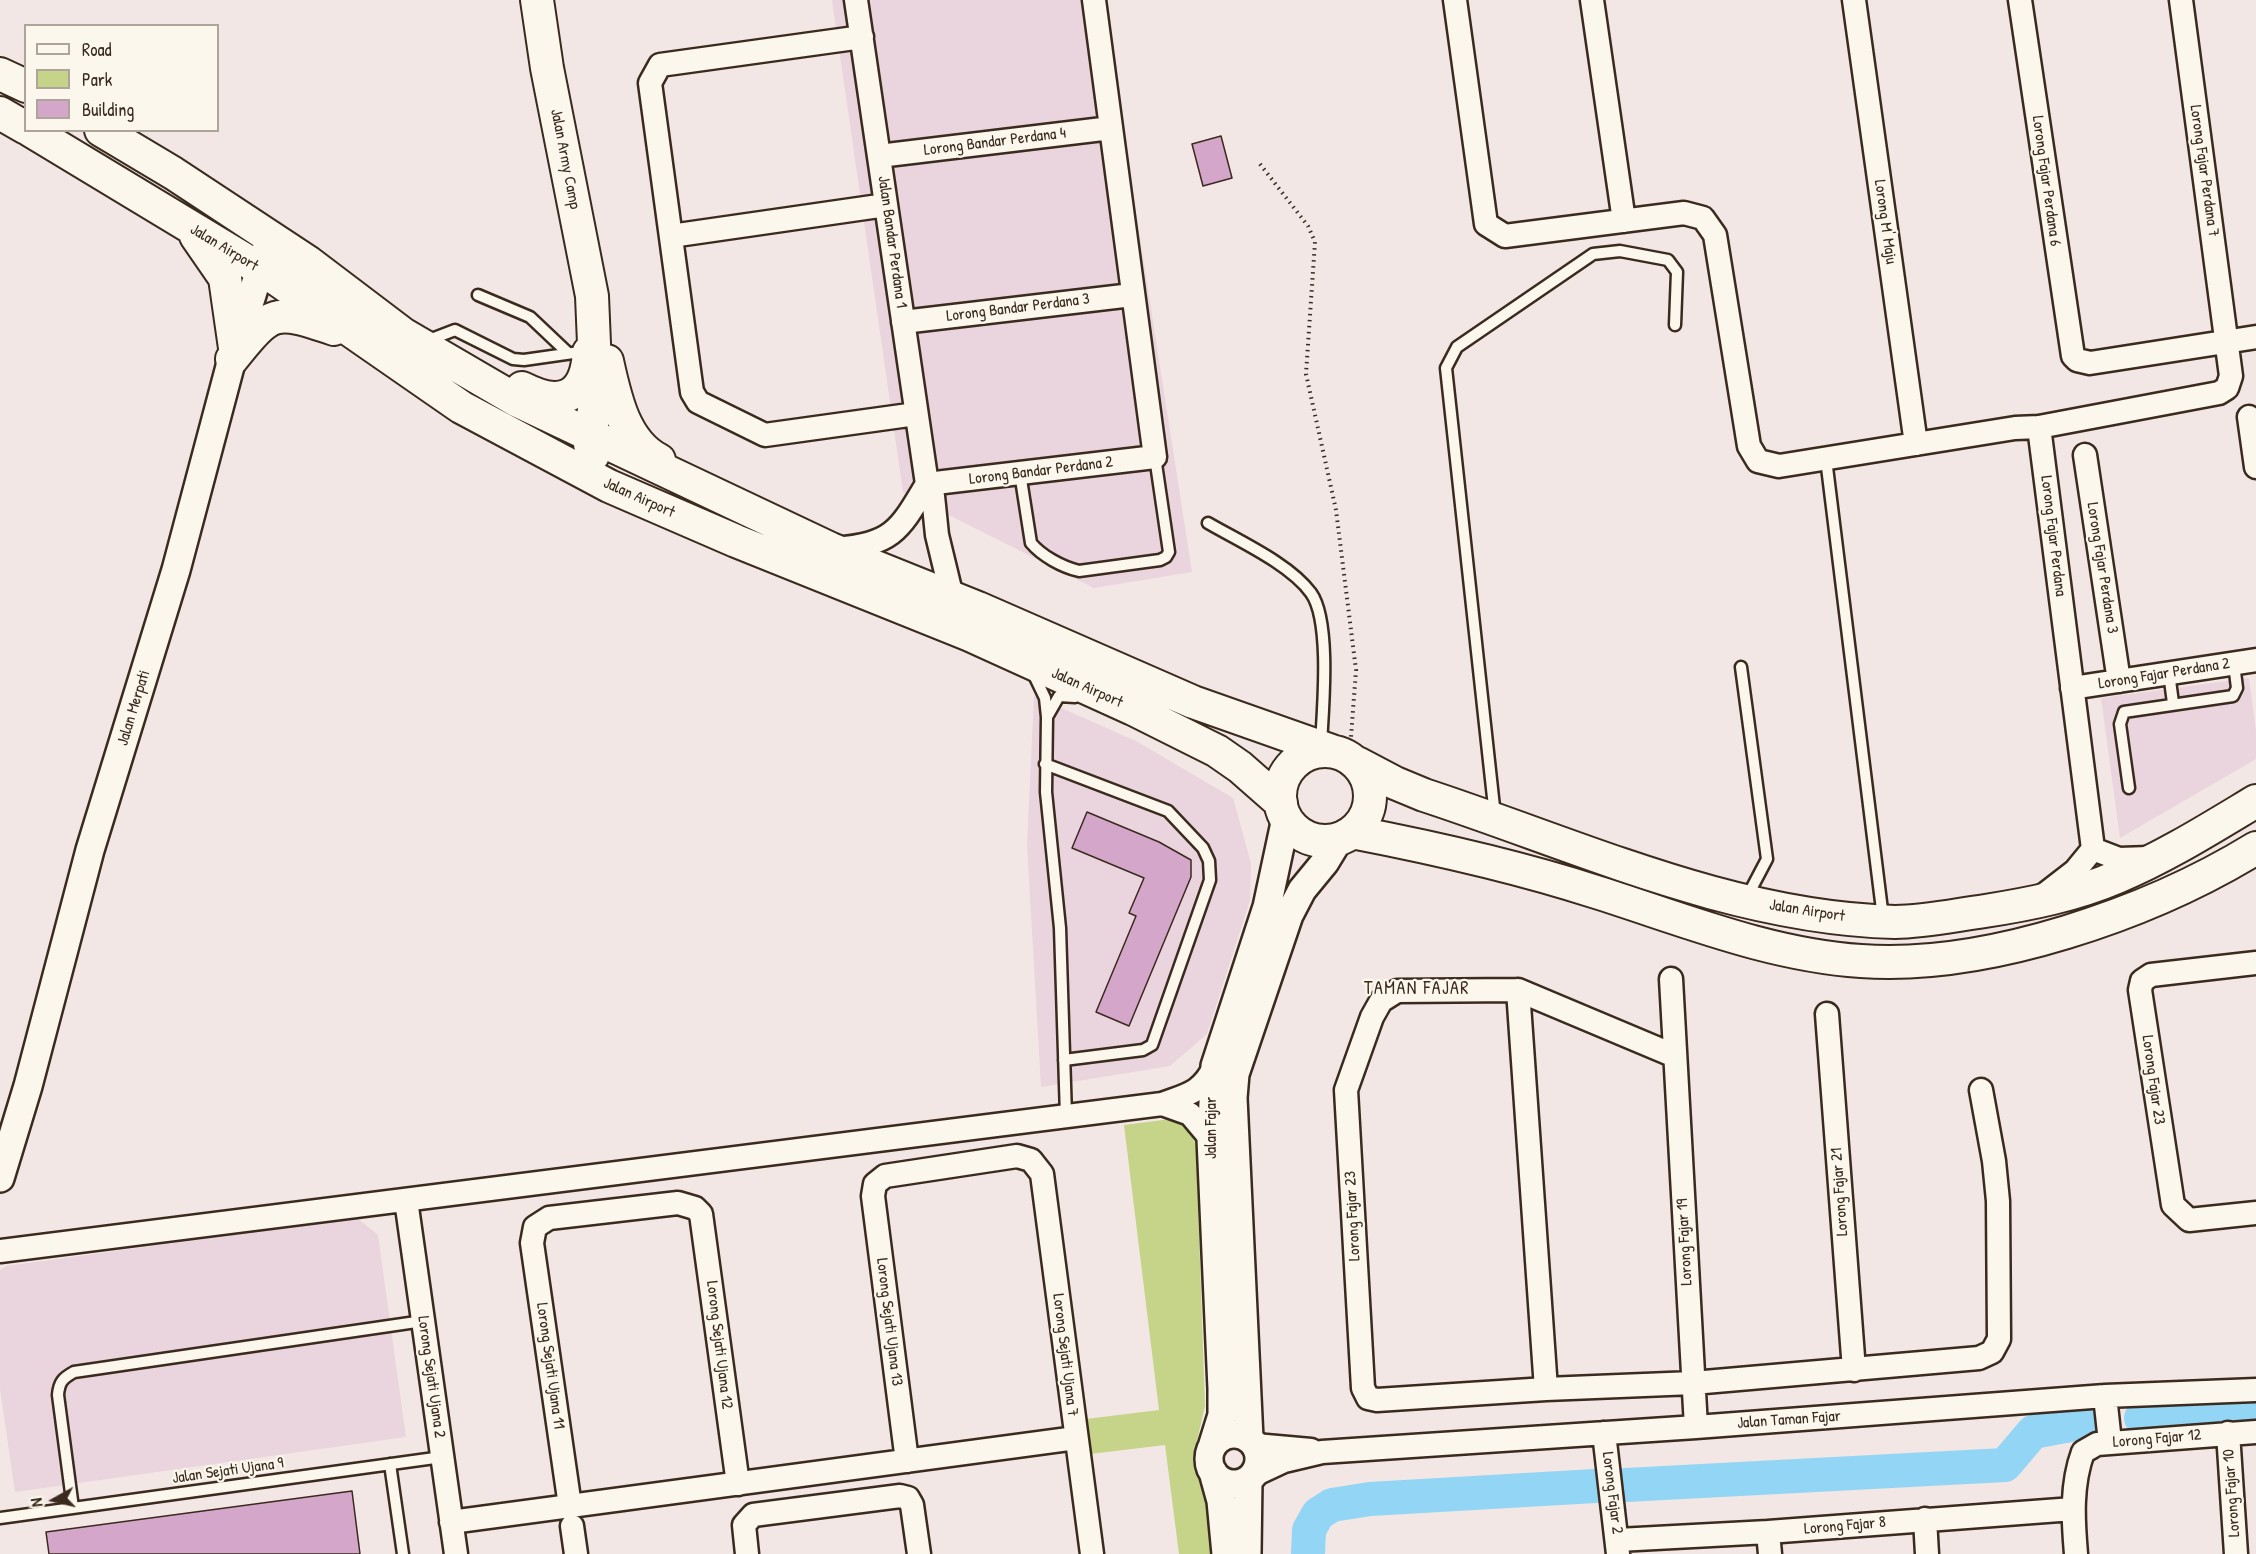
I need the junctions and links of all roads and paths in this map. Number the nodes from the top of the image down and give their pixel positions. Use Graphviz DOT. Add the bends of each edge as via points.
graph roads {
  1 [pos="537,0"];
  2 [pos="856,0"];
  3 [pos="1094,0"];
  4 [pos="1455,0"];
  5 [pos="1592,0"];
  6 [pos="1854,0"];
  7 [pos="2020,0"];
  8 [pos="2181,0"];
  9 [pos="862,37"];
  10 [pos="0,74"];
  11 [pos="24,85"];
  12 [pos="0,113"];
  13 [pos="24,127"];
  14 [pos="1111,128"];
  15 [pos="33,132"];
  16 [pos="104,132"];
  17 [pos="879,156"];
  18 [pos="1260,164"];
  19 [pos="886,205"];
  20 [pos="1624,221"];
  21 [pos="190,227"];
  22 [pos="671,236"];
  23 [pos="271,238"];
  24 [pos="259,268"];
  25 [pos="478,295"];
  26 [pos="1132,295"];
  27 [pos="592,307"];
  28 [pos="903,322"];
  29 [pos="1675,325"];
  30 [pos="372,328"];
  31 [pos="2256,337"];
  32 [pos="429,340"];
  33 [pos="2226,342"];
  34 [pos="578,351"];
  35 [pos="234,353"];
  36 [pos="916,414"];
  37 [pos="2248,417"];
  38 [pos="2039,427"];
  39 [pos="593,438"];
  40 [pos="1916,444"];
  41 [pos="2085,455"];
  42 [pos="1155,458"];
  43 [pos="1826,459"];
  44 [pos="2256,467"];
  45 [pos="1020,473"];
  46 [pos="927,484"];
  47 [pos="743,508"];
  48 [pos="1208,523"];
  49 [pos="831,549"];
  50 [pos="952,597"];
  51 [pos="885,601"];
  52 [pos="1016,656"];
  53 [pos="2245,662"];
  54 [pos="1741,667"];
  55 [pos="2169,673"];
  56 [pos="2119,681"];
  57 [pos="2072,688"];
  58 [pos="2173,703"];
  59 [pos="1133,709"];
  60 [pos="1047,717"];
  61 [pos="1339,754"];
  62 [pos="1045,764"];
  63 [pos="2129,788"];
  64 [pos="2256,801"];
  65 [pos="1283,810"];
  66 [pos="1496,819"];
  67 [pos="1346,836"];
  68 [pos="2256,848"];
  69 [pos="2093,849"];
  70 [pos="2155,858"];
  71 [pos="1745,900"];
  72 [pos="2033,904"];
  73 [pos="1884,921"];
  74 [pos="2256,963"];
  75 [pos="1671,979"];
  76 [pos="1518,990"];
  77 [pos="1827,1014"];
  78 [pos="1675,1056"];
  79 [pos="1064,1060"];
  80 [pos="1215,1066"];
  81 [pos="1981,1090"];
  82 [pos="1162,1104"];
  83 [pos="1066,1116"];
  84 [pos="1211,1139"];
  85 [pos="1031,1160"];
  86 [pos="0,1178"];
  87 [pos="405,1200"];
  88 [pos="695,1208"];
  89 [pos="2256,1213"];
  90 [pos="0,1251"];
  91 [pos="423,1321"];
  92 [pos="1854,1370"];
  93 [pos="1693,1383"];
  94 [pos="1546,1389"];
  95 [pos="2256,1390"];
  96 [pos="2105,1396"];
  97 [pos="1696,1427"];
  98 [pos="2256,1432"];
  99 [pos="1604,1433"];
  100 [pos="2228,1433"];
  101 [pos="1076,1438"];
  102 [pos="1252,1442"];
  103 [pos="2110,1443"];
  104 [pos="1322,1452"];
  105 [pos="442,1456"];
  106 [pos="1213,1460"];
  107 [pos="907,1461"];
  108 [pos="390,1464"];
  109 [pos="1251,1477"];
  110 [pos="738,1484"];
  111 [pos="73,1508"];
  112 [pos="2073,1509"];
  113 [pos="571,1516"];
  114 [pos="0,1518"];
  115 [pos="1925,1519"];
  116 [pos="451,1522"];
  117 [pos="1769,1543"];
  118 [pos="1618,1547"];
  119 [pos="403,1554"];
  120 [pos="456,1554"];
  121 [pos="576,1554"];
  122 [pos="747,1554"];
  123 [pos="919,1554"];
  124 [pos="1092,1554"];
  125 [pos="1226,1554"];
  126 [pos="1247,1554"];
  127 [pos="1927,1554"];
  128 [pos="2076,1554"];
  129 [pos="2236,1554"];
  1 -- 27 [label="main road, Jalan Army Camp"];
  2 -- 9 [label="street, Jalan Bandar Perdana 1"];
  3 -- 14 [label="street"];
  4 -- 20 [label="street" via="1486,224 1506,236"];
  5 -- 20 [label="street"];
  6 -- 40 [label="street, Lorong M' Maju"];
  7 -- 33 [label="street, Lorong Fajar Perdana 6" via="2071,351 2077,360 2090,363"];
  8 -- 33 [label="street, Lorong Fajar Perdana 7"];
  9 -- 17 [label="street, Jalan Bandar Perdana 1"];
  9 -- 22 [label="street" via="660,65 650,82"];
  10 -- 11 [label="main road"];
  12 -- 13 [label="main road"];
  14 -- 17 [label="street, Lorong Bandar Perdana 4"];
  14 -- 26 [label="street"];
  15 -- 21 [label="main road, Jalan Airport"];
  16 -- 23 [label="main road, Jalan Airport"];
  17 -- 19 [label="street, Jalan Bandar Perdana 1"];
  18 -- 61 [label="path" via="1308,226 1315,242 1306,374 1330,475 1356,670 1353,732"];
  19 -- 22 [label="street"];
  19 -- 28 [label="street, Jalan Bandar Perdana 1"];
  20 -- 43 [label="street" via="1684,213 1703,218 1710,225 1715,235 1749,447 1758,461 1767,466"];
  21 -- 24 [label="main road, Jalan Airport"];
  21 -- 35 [label="main road" via="225,278"];
  22 -- 36 [label="street" via="692,392 698,402 765,435"];
  23 -- 24 [label="street, Jalan Merpati"];
  23 -- 30 [label="main road, Jalan Airport" via="308,262"];
  24 -- 30 [label="main road, Jalan Airport"];
  24 -- 35 [label="street, Jalan Merpati"];
  25 -- 34 [label="lane" via="530,317"];
  26 -- 28 [label="street, Lorong Bandar Perdana 3"];
  26 -- 42 [label="street"];
  27 -- 34 [label="main road"];
  27 -- 39 [label="main road" via="596,391"];
  27 -- 47 [label="main road" via="611,379 632,436 641,448 727,490"];
  28 -- 36 [label="street, Jalan Bandar Perdana 1"];
  29 -- 66 [label="lane" via="1677,272 1668,260 1620,251 1593,254 1456,347 1446,368"];
  30 -- 32 [label="main road"];
  30 -- 35 [label="main road" via="283,315 259,326"];
  30 -- 39 [label="main road, Jalan Airport" via="403,334 516,400"];
  30 -- 51 [label="main road, Jalan Airport" via="461,407 609,486"];
  31 -- 33 [label="street"];
  32 -- 34 [label="lane" via="455,330 513,359 524,360"];
  32 -- 34 [label="main road" via="548,399 576,390 587,372"];
  33 -- 38 [label="street, Lorong Fajar Perdana 7" via="2231,376 2227,388 2219,393"];
  35 -- 86 [label="street, Jalan Merpati" via="176,570 90,850"];
  36 -- 46 [label="street, Jalan Bandar Perdana 1"];
  37 -- 44 [label="street"];
  38 -- 40 [label="street"];
  38 -- 57 [label="street, Lorong Fajar Perdana"];
  39 -- 47 [label="main road, Jalan Airport"];
  39 -- 51 [label="main road" via="592,454 611,472 811,555"];
  40 -- 43 [label="street"];
  41 -- 56 [label="street, Lorong Fajar Perdana 3"];
  42 -- 45 [label="street, Lorong Bandar Perdana 2"];
  42 -- 45 [label="lane" via="1169,552 1166,557 1079,571 1031,543"];
  43 -- 73 [label="lane"];
  45 -- 46 [label="street, Lorong Bandar Perdana 2"];
  46 -- 49 [label="street" via="897,530 886,538"];
  46 -- 50 [label="street, Jalan Bandar Perdana 1" via="933,496 937,535"];
  47 -- 49 [label="main road, Jalan Airport"];
  48 -- 61 [label="lane" via="1295,576 1312,594"];
  49 -- 50 [label="main road, Jalan Airport"];
  50 -- 61 [label="main road, Jalan Airport" via="1193,702"];
  51 -- 52 [label="main road, Jalan Airport"];
  52 -- 59 [label="main road, Jalan Airport"];
  52 -- 60 [label="lane" via="1038,681"];
  53 -- 55 [label="street, Lorong Fajar Perdana 2"];
  53 -- 58 [label="lane" via="2233,696"];
  54 -- 71 [label="lane" via="1767,859"];
  55 -- 56 [label="street, Lorong Fajar Perdana 2"];
  55 -- 58 [label="lane"];
  56 -- 57 [label="street, Lorong Fajar Perdana 2"];
  57 -- 69 [label="street, Lorong Fajar Perdana"];
  58 -- 63 [label="lane" via="2130,709 2121,717"];
  59 -- 60 [label="lane" via="1063,694 1055,699"];
  59 -- 65 [label="main road, Jalan Airport" via="1217,751 1240,767"];
  60 -- 62 [label="lane"];
  61 -- 65 [label="main road" via="1311,753 1293,764 1282,782"];
  61 -- 66 [label="main road, Jalan Airport" via="1395,783"];
  61 -- 67 [label="main road" via="1366,776 1370,799 1363,821"];
  62 -- 79 [label="lane" via="1060,928"];
  62 -- 79 [label="lane" via="1168,811 1203,848 1209,861 1210,880 1152,1045 1143,1050"];
  64 -- 70 [label="main road, Jalan Airport"];
  65 -- 67 [label="main road" via="1296,830 1309,838 1323,841"];
  65 -- 80 [label="street, Jalan Fajar" via="1267,907"];
  66 -- 71 [label="main road, Jalan Airport" via="1706,891"];
  67 -- 68 [label="main road" via="1406,842 1556,880 1732,936 1861,961 1940,958 2027,943 2074,930 2160,899"];
  67 -- 102 [label="street, Jalan Fajar" via="1302,890 1289,915 1235,1074 1233,1098"];
  69 -- 70 [label="street" via="2119,859"];
  69 -- 72 [label="street" via="2075,871"];
  70 -- 72 [label="main road, Jalan Airport" via="2117,877"];
  71 -- 73 [label="main road, Jalan Airport" via="1812,915"];
  72 -- 73 [label="main road, Jalan Airport"];
  74 -- 89 [label="street, Lorong Fajar 23" via="2151,975 2142,981 2140,990 2173,1205 2189,1220"];
  75 -- 78 [label="street, Lorong Fajar 19"];
  76 -- 78 [label="street"];
  76 -- 94 [label="street"];
  76 -- 94 [label="street, Lorong Fajar 23" via="1397,991 1381,1001 1372,1017 1346,1090 1363,1388 1368,1398 1377,1400"];
  77 -- 92 [label="street, Lorong Fajar 21"];
  78 -- 93 [label="street, Lorong Fajar 19"];
  79 -- 83 [label="lane"];
  80 -- 82 [label="street" via="1195,1092"];
  80 -- 84 [label="street, Jalan Fajar"];
  81 -- 92 [label="street, Lorong Fajar 23" via="1998,1201 1999,1339 1992,1352 1979,1358"];
  82 -- 83 [label="street"];
  82 -- 84 [label="street" via="1190,1114"];
  83 -- 87 [label="street"];
  84 -- 106 [label="street, Jalan Fajar" via="1222,1389 1222,1415"];
  85 -- 101 [label="street, Lorong Sejati Ujana 7" via="1042,1173"];
  85 -- 107 [label="street, Lorong Sejati Ujana 13" via="1017,1156 885,1176 875,1184 873,1196"];
  87 -- 90 [label="street"];
  87 -- 91 [label="street, Lorong Sejati Ujana 2"];
  88 -- 110 [label="street, Lorong Sejati Ujana 12" via="704,1223"];
  88 -- 113 [label="street, Lorong Sejati Ujana 11" via="678,1203 549,1218 536,1227 532,1243"];
  91 -- 105 [label="street, Lorong Sejati Ujana 2"];
  91 -- 111 [label="lane" via="74,1372 64,1377 58,1395"];
  92 -- 93 [label="street, Lorong Fajar 23"];
  93 -- 94 [label="street, Lorong Fajar 23"];
  93 -- 97 [label="street, Lorong Fajar 19"];
  95 -- 96 [label="street, Jalan Taman Fajar"];
  96 -- 97 [label="street, Jalan Taman Fajar"];
  96 -- 103 [label="street"];
  97 -- 99 [label="street, Jalan Taman Fajar"];
  98 -- 100 [label="street, Lorong Fajar 12"];
  99 -- 104 [label="street, Jalan Taman Fajar"];
  99 -- 118 [label="street, Lorong Fajar 2"];
  100 -- 103 [label="street, Lorong Fajar 12"];
  100 -- 129 [label="street, Lorong Fajar 10"];
  101 -- 107 [label="street"];
  101 -- 124 [label="street, Lorong Sejati Ujana 7"];
  102 -- 104 [label="street"];
  102 -- 106 [label="street" via="1233,1434 1217,1440"];
  102 -- 109 [label="street" via="1259,1460"];
  103 -- 112 [label="street, Lorong Fajar 12" via="2097,1444 2083,1452 2077,1468"];
  104 -- 109 [label="street" via="1284,1461"];
  105 -- 108 [label="lane, Jalan Sejati Ujana 9"];
  105 -- 116 [label="street, Lorong Sejati Ujana 2"];
  106 -- 109 [label="street" via="1225,1482 1241,1484"];
  106 -- 125 [label="street"];
  107 -- 110 [label="street"];
  108 -- 111 [label="lane, Jalan Sejati Ujana 9"];
  108 -- 119 [label="lane"];
  109 -- 126 [label="street"];
  110 -- 113 [label="street"];
  111 -- 114 [label="lane, Jalan Sejati Ujana 9"];
  112 -- 115 [label="street, Lorong Fajar 8"];
  112 -- 128 [label="street"];
  113 -- 116 [label="street"];
  113 -- 121 [label="street, Lorong Sejati Ujana 11"];
  115 -- 117 [label="street, Lorong Fajar 8"];
  115 -- 127 [label="street"];
  116 -- 120 [label="street, Lorong Sejati Ujana 2"];
  117 -- 118 [label="street, Lorong Fajar 8"];
  122 -- 123 [label="street" via="744,1529 753,1515 900,1496 908,1498 912,1505"];
}
